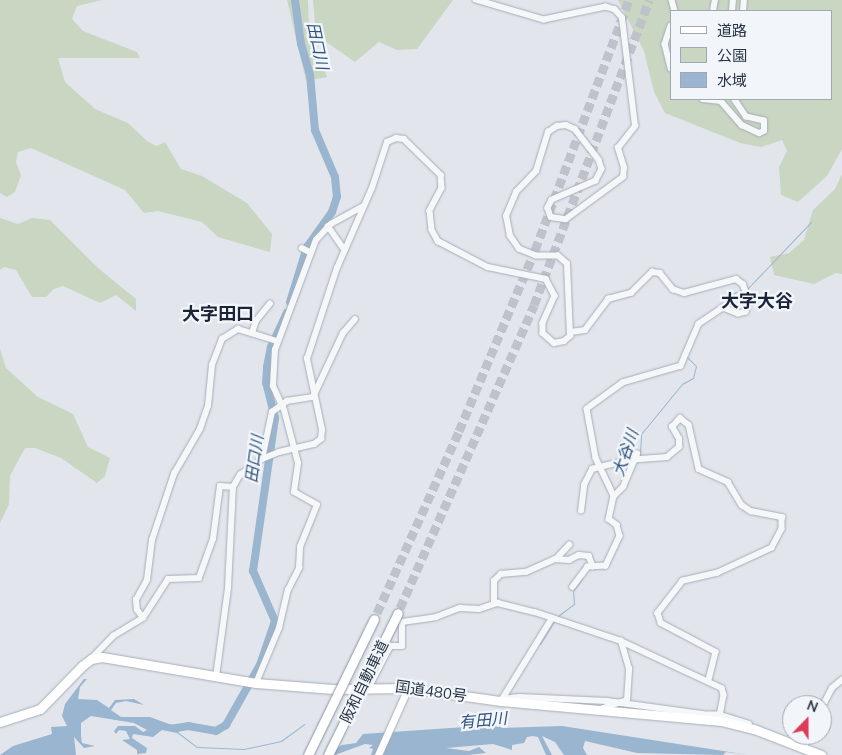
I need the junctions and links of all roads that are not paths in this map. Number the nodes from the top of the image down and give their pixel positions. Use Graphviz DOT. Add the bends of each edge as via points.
graph roads {
  1 [pos="476,0"];
  2 [pos="670,30"];
  3 [pos="670,63"];
  4 [pos="712,100"];
  5 [pos="735,100"];
  6 [pos="363,206"];
  7 [pos="328,226"];
  8 [pos="345,250"];
  9 [pos="270,304"];
  10 [pos="354,319"];
  11 [pos="571,332"];
  12 [pos="252,333"];
  13 [pos="277,342"];
  14 [pos="313,397"];
  15 [pos="280,406"];
  16 [pos="294,448"];
  17 [pos="635,457"];
  18 [pos="264,458"];
  19 [pos="599,466"];
  20 [pos="233,487"];
  21 [pos="614,496"];
  22 [pos="581,511"];
  23 [pos="569,545"];
  24 [pos="555,558"];
  25 [pos="592,566"];
  26 [pos="573,587"];
  27 [pos="494,603"];
  28 [pos="399,611"];
  29 [pos="375,616"];
  30 [pos="143,618"];
  31 [pos="552,618"];
  32 [pos="621,641"];
  33 [pos="91,659"];
  34 [pos="216,677"];
  35 [pos="842,680"];
  36 [pos="709,681"];
  37 [pos="251,682"];
  38 [pos="369,687"];
  39 [pos="408,688"];
  40 [pos="828,695"];
  41 [pos="502,700"];
  42 [pos="615,703"];
  43 [pos="600,709"];
  44 [pos="720,715"];
  45 [pos="708,717"];
  46 [pos="0,722"];
  47 [pos="754,729"];
  48 [pos="803,747"];
  49 [pos="308,755"];
  50 [pos="328,755"];
  51 [pos="378,755"];
  52 [pos="822,755"];
  1 -- 11 [label="street" via="544,20 606,7 615,10 622,18 635,126 618,148 624,168 623,177 566,219 551,218 548,208 552,200 596,181 602,169 599,160 575,129 557,126 546,136 536,171 518,190 506,216 510,236 519,249 536,256 558,256 566,262"];
  2 -- 3 [label="street" via="666,44"];
  4 -- 5 [label="street" via="721,101 742,125 762,133 766,123 743,115"];
  6 -- 7 [label="street"];
  6 -- 8 [label="street"];
  6 -- 11 [label="street" via="384,145 393,138 404,139 442,177 442,188 430,211 435,238 488,267 546,278 555,296 543,324 544,336 557,343 566,340"];
  7 -- 8 [label="street"];
  7 -- 13 [label="street" via="306,250"];
  8 -- 14 [label="street" via="306,359"];
  9 -- 12 [label="street" via="256,320"];
  10 -- 14 [label="street" via="343,333"];
  11 -- 19 [label="street" via="584,330 608,298 631,293 652,272 660,273 673,288 684,293 736,279 743,284 749,300 746,312 738,314 723,308 699,324 681,366 623,382 591,405 586,414"];
  12 -- 13 [label="street"];
  12 -- 30 [label="street" via="238,329 230,331 222,340 212,365 208,406 200,429 174,474 152,540 147,580 136,600 137,610"];
  13 -- 15 [label="street" via="272,381"];
  14 -- 15 [label="street" via="290,400"];
  14 -- 16 [label="street" via="322,436 316,443"];
  15 -- 16 [label="street"];
  15 -- 18 [label="street" via="272,412"];
  16 -- 18 [label="street"];
  16 -- 37 [label="street" via="298,472 294,493 317,505 300,547 298,568 288,590 279,628"];
  17 -- 19 [label="street"];
  17 -- 21 [label="street" via="623,487"];
  17 -- 36 [label="street" via="668,457 680,443 672,427 674,422 684,419 689,425 699,469 728,482 742,504 751,511 782,517 782,529 772,548 718,574 683,581 658,612 661,623 716,652"];
  18 -- 20 [label="street" via="241,474"];
  19 -- 21 [label="street"];
  19 -- 22 [label="street" via="585,479"];
  20 -- 30 [label="street" via="220,486 213,538 199,578 168,579"];
  20 -- 34 [label="street" via="228,588"];
  21 -- 25 [label="street" via="609,519 617,525 619,539 606,566"];
  23 -- 24 [label="street"];
  24 -- 25 [label="street" via="569,560 586,555"];
  24 -- 27 [label="street" via="526,572 506,572 498,577 494,581"];
  25 -- 26 [label="street"];
  27 -- 31 [label="street"];
  27 -- 38 [label="street" via="479,609 460,608 436,617 402,622 402,646 391,646"];
  28 -- 50 [label="highway, 阪和自動車道, bridge"];
  29 -- 49 [label="highway, 阪和自動車道, bridge"];
  30 -- 33 [label="street" via="113,636"];
  31 -- 32 [label="street"];
  31 -- 41 [label="street"];
  32 -- 36 [label="street"];
  32 -- 42 [label="street" via="629,668 627,700"];
  33 -- 34 [label="highway, 国道480号" via="121,658"];
  33 -- 46 [label="highway" via="40,709"];
  34 -- 37 [label="highway, 国道480号"];
  35 -- 40 [label="street"];
  36 -- 44 [label="street" via="724,691"];
  37 -- 38 [label="highway, 国道480号" via="333,689"];
  38 -- 39 [label="highway, 国道480号"];
  39 -- 41 [label="highway, 国道480号"];
  39 -- 51 [label="main road"];
  41 -- 42 [label="street" via="518,697"];
  41 -- 43 [label="highway, 国道480号"];
  42 -- 43 [label="street"];
  42 -- 45 [label="street"];
  43 -- 45 [label="highway, 国道480号"];
  44 -- 45 [label="street"];
  44 -- 47 [label="street" via="752,724"];
  45 -- 47 [label="highway, 国道480号"];
  47 -- 48 [label="highway, 国道480号"];
  48 -- 52 [label="highway, 国道480号"];
}
